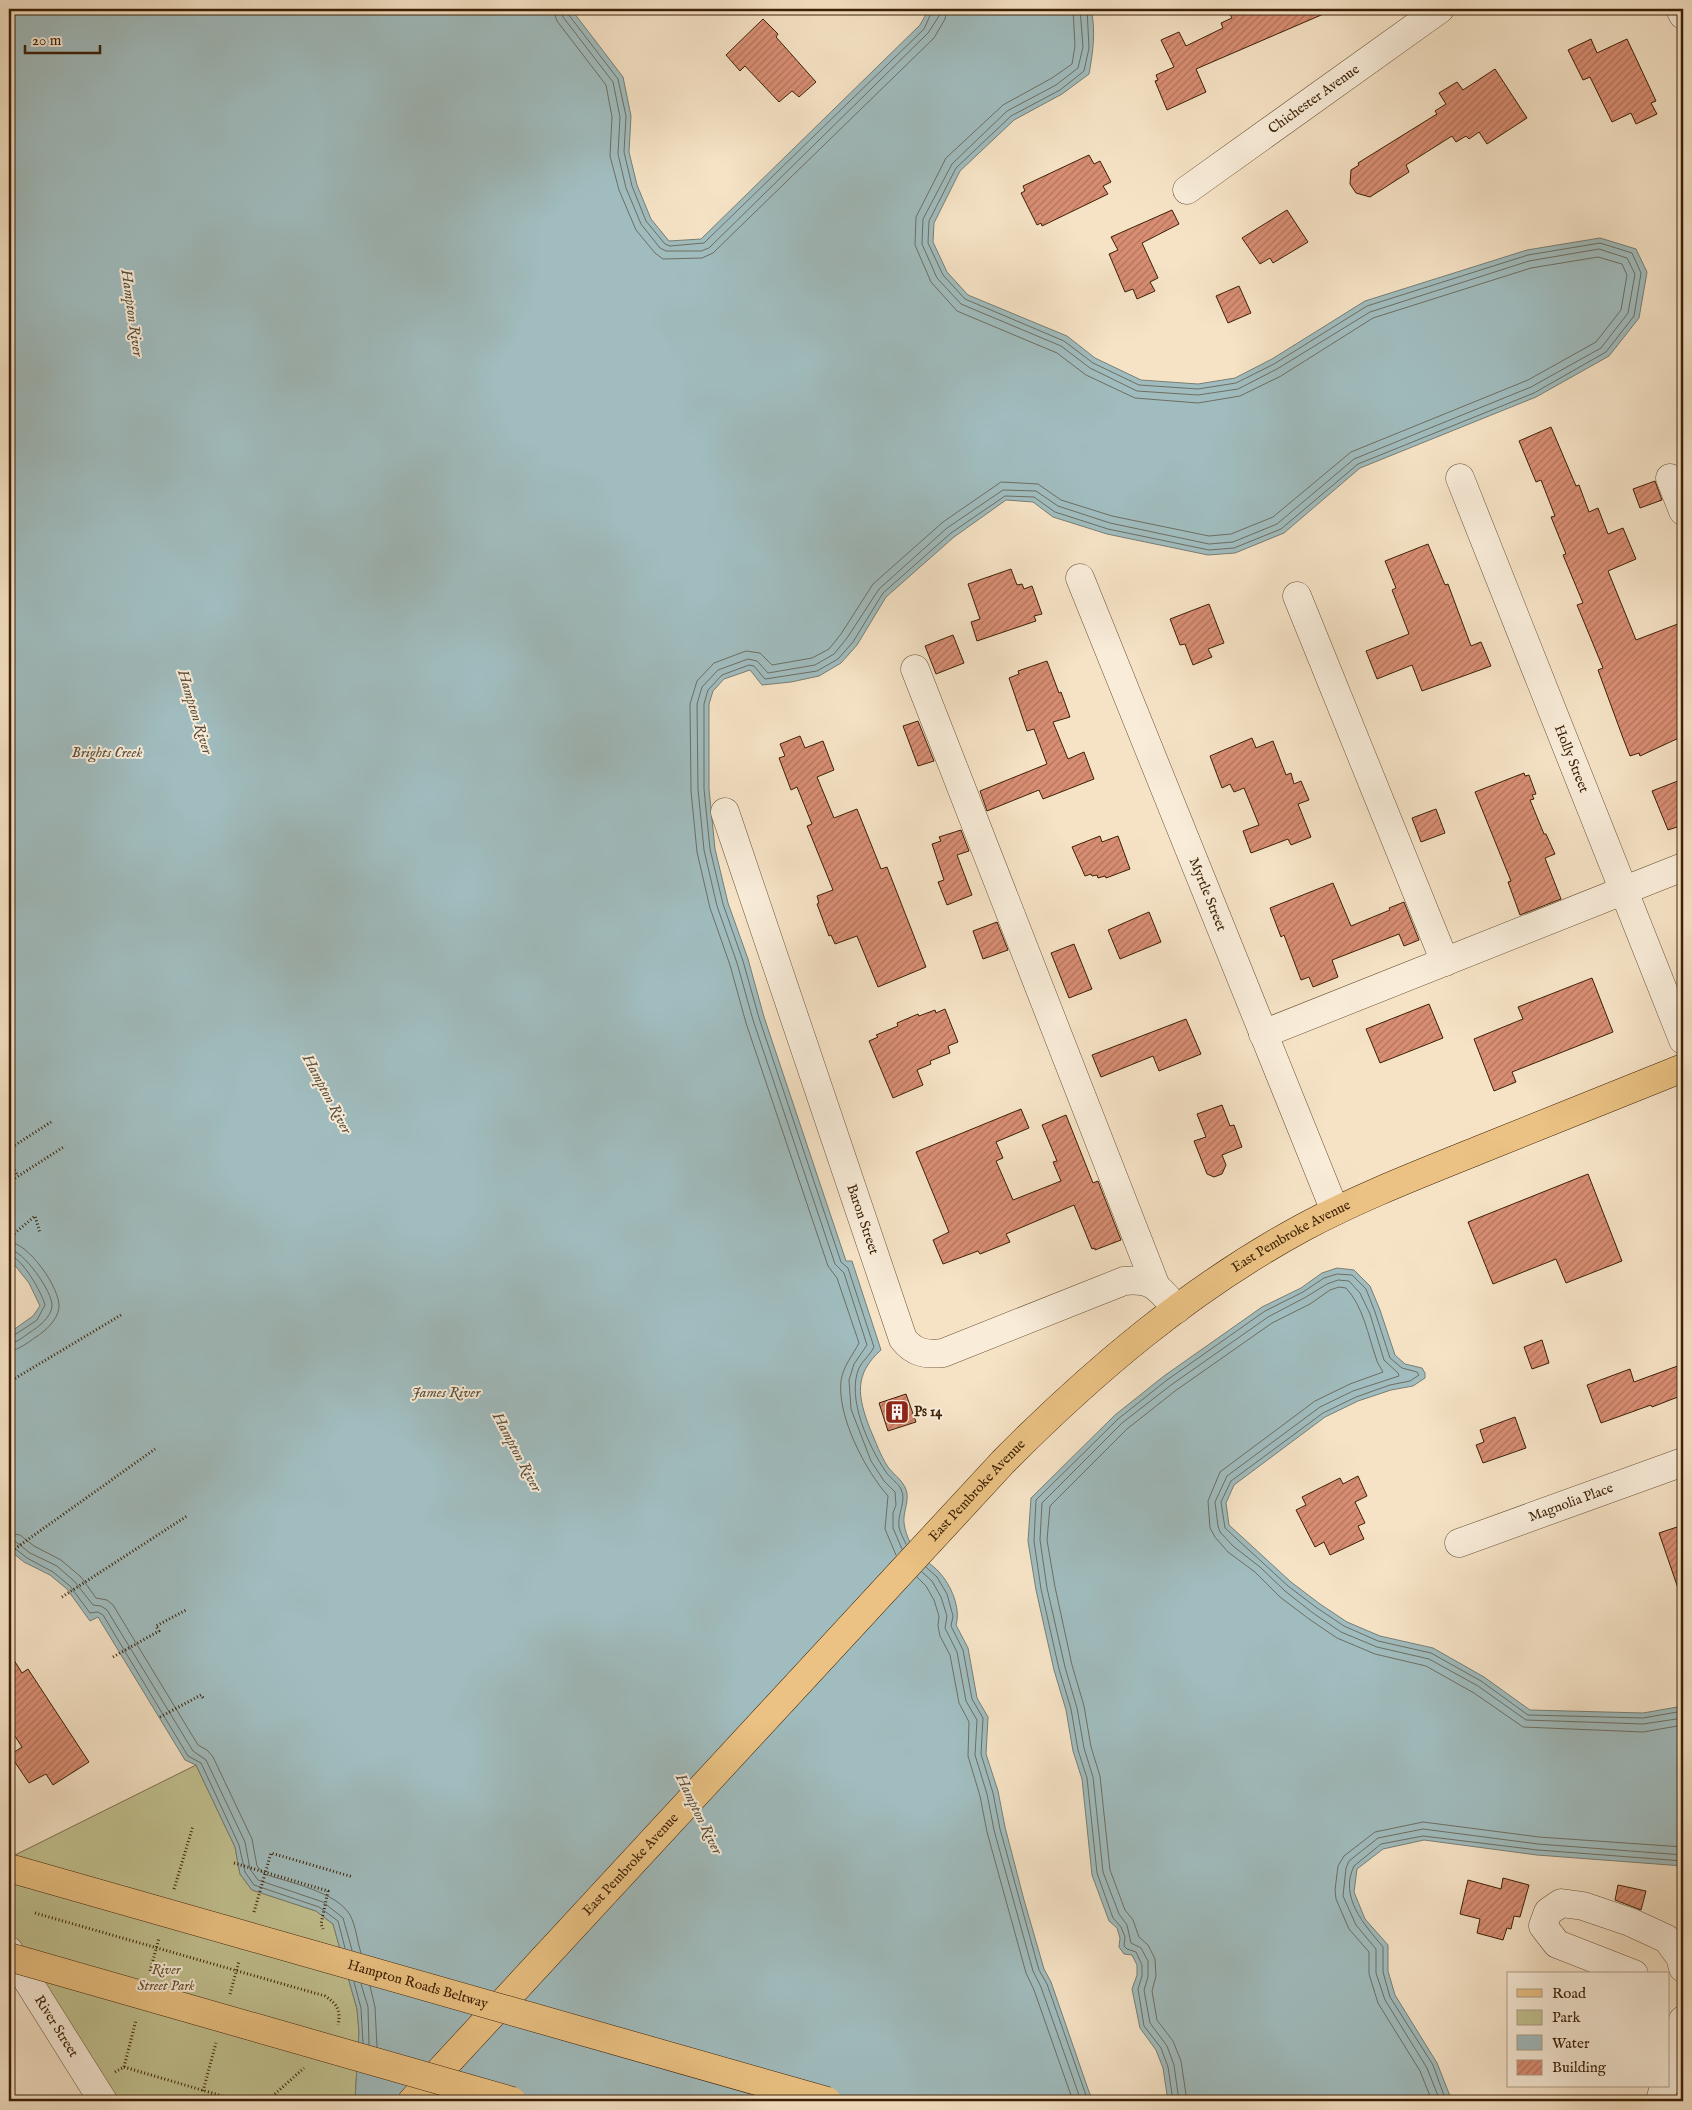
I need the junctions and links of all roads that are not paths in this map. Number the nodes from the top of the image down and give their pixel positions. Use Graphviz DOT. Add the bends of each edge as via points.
graph roads {
  1 [pos="1440,9"];
  2 [pos="1680,9"];
  3 [pos="1683,15"];
  4 [pos="1188,190"];
  5 [pos="1460,478"];
  6 [pos="1670,478"];
  7 [pos="1683,511"];
  8 [pos="1080,578"];
  9 [pos="1297,596"];
  10 [pos="915,669"];
  11 [pos="725,812"];
  12 [pos="1683,867"];
  13 [pos="1625,891"];
  14 [pos="1445,962"];
  15 [pos="1263,1034"];
  16 [pos="1683,1040"];
  17 [pos="1683,1068"];
  18 [pos="1335,1211"];
  19 [pos="1155,1284"];
  20 [pos="1177,1309"];
  21 [pos="1683,1462"];
  22 [pos="1459,1543"];
  23 [pos="9,1868"];
  24 [pos="9,1951"];
  25 [pos="9,1957"];
  26 [pos="1683,1967"];
  27 [pos="1629,1972"];
  28 [pos="1670,1973"];
  29 [pos="1683,2020"];
  30 [pos="1670,2065"];
  31 [pos="1663,2088"];
  32 [pos="103,2101"];
  33 [pos="412,2101"];
  34 [pos="512,2101"];
  35 [pos="827,2101"];
  36 [pos="1660,2101"];
  1 -- 4 [label="street, Chichester Avenue"];
  2 -- 3 [label="street"];
  5 -- 13 [label="street, Holly Street"];
  6 -- 7 [label="street"];
  8 -- 15 [label="street, Myrtle Street"];
  9 -- 14 [label="street"];
  10 -- 19 [label="street"];
  11 -- 19 [label="street, Baron Street" via="903,1339 909,1346 917,1352 943,1353 1124,1281 1140,1280"];
  12 -- 13 [label="street"];
  13 -- 14 [label="street"];
  13 -- 16 [label="street, Holly Street"];
  14 -- 15 [label="street"];
  15 -- 18 [label="street, Myrtle Street"];
  17 -- 18 [label="main road, East Pembroke Avenue"];
  18 -- 20 [label="main road, East Pembroke Avenue" via="1263,1252"];
  19 -- 20 [label="street"];
  20 -- 33 [label="main road, East Pembroke Avenue, bridge" via="1079,1388 1016,1450"];
  21 -- 22 [label="street, Magnolia Place"];
  23 -- 35 [label="main road, Hampton Roads Beltway, bridge"];
  24 -- 32 [label="street, River Street"];
  25 -- 34 [label="main road, bridge"];
  26 -- 27 [label="street" via="1680,1957 1666,1939 1630,1922 1561,1902 1548,1912 1543,1926 1557,1944"];
  26 -- 28 [label="street"];
  29 -- 30 [label="street"];
  31 -- 36 [label="street"];
}
